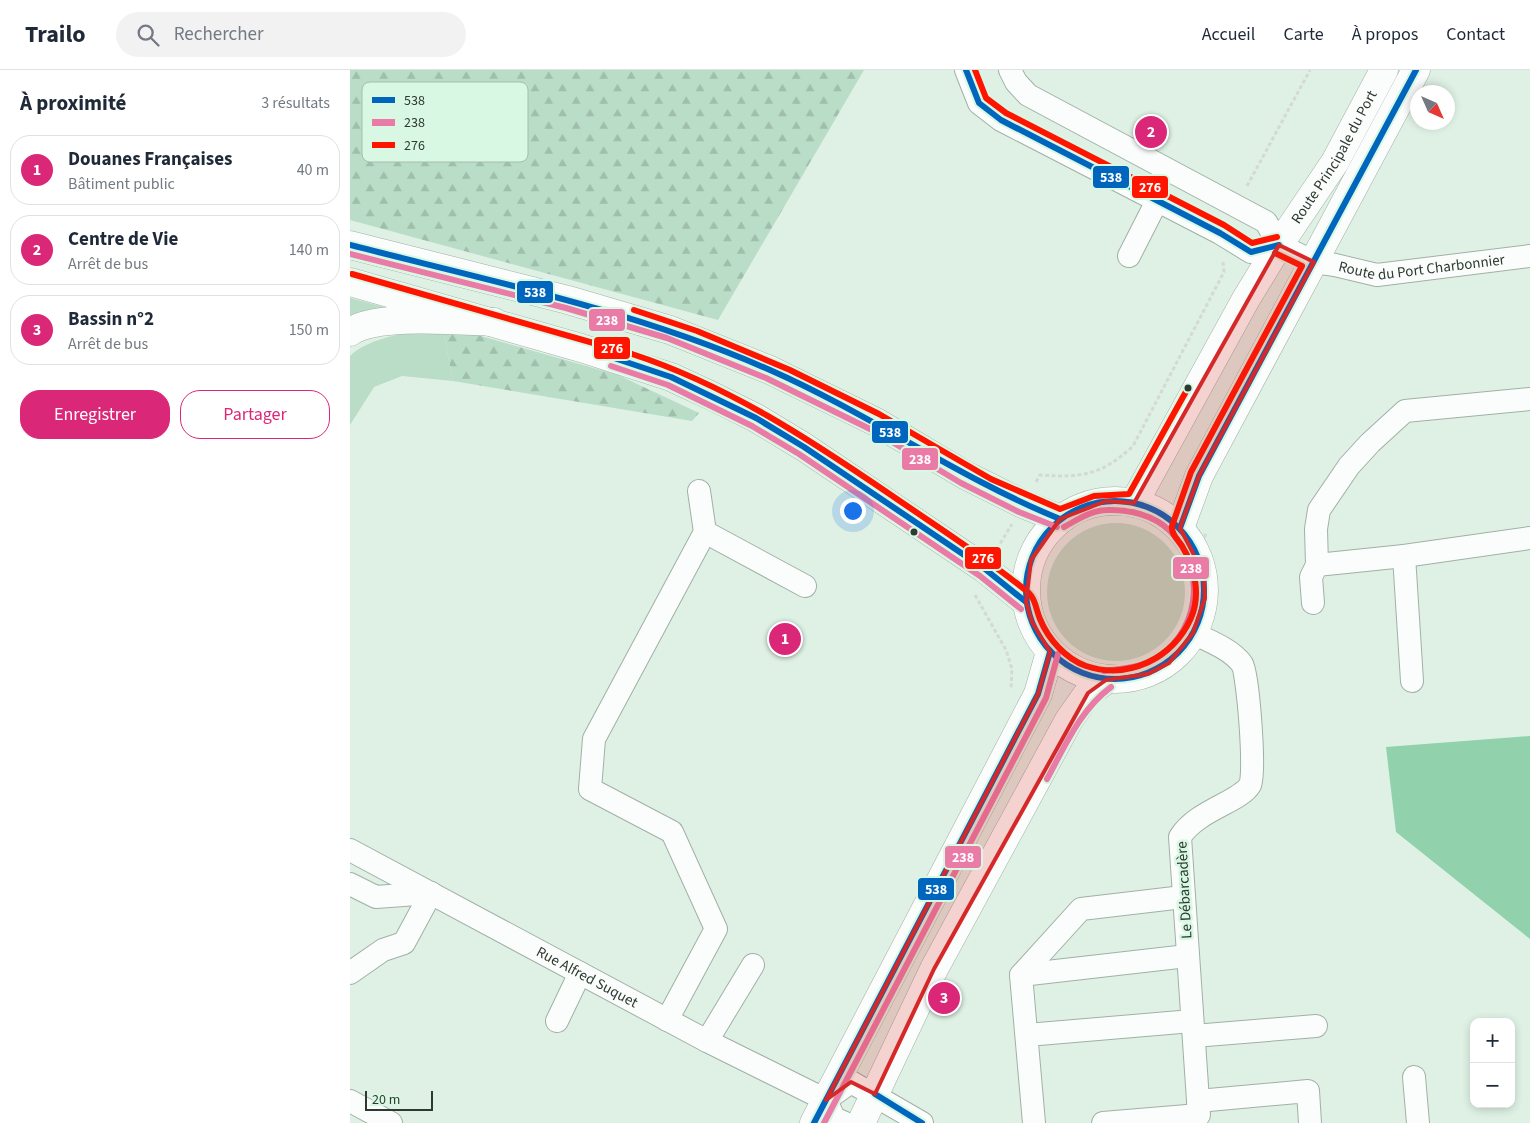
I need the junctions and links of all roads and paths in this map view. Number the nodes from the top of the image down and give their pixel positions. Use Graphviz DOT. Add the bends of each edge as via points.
graph roads {
  1 [pos="966,70"];
  2 [pos="1010,70"];
  3 [pos="1310,70"];
  4 [pos="1384,70"];
  5 [pos="1416,70"];
  6 [pos="1244,191"];
  7 [pos="1157,201"];
  8 [pos="350,245"];
  9 [pos="1279,245"];
  10 [pos="1218,254"];
  11 [pos="1129,256"];
  12 [pos="1530,256"];
  13 [pos="1314,262"];
  14 [pos="350,282"];
  15 [pos="494,322"];
  16 [pos="350,332"];
  17 [pos="1530,399"];
  18 [pos="1040,475"];
  19 [pos="699,491"];
  20 [pos="1134,503"];
  21 [pos="1060,519"];
  22 [pos="1180,528"];
  23 [pos="705,532"];
  24 [pos="1530,538"];
  25 [pos="1404,556"];
  26 [pos="1317,565"];
  27 [pos="805,586"];
  28 [pos="976,588"];
  29 [pos="1026,602"];
  30 [pos="1313,602"];
  31 [pos="1193,633"];
  32 [pos="1050,652"];
  33 [pos="1106,680"];
  34 [pos="1412,681"];
  35 [pos="1011,695"];
  36 [pos="350,850"];
  37 [pos="350,884"];
  38 [pos="431,893"];
  39 [pos="1183,897"];
  40 [pos="1187,956"];
  41 [pos="753,965"];
  42 [pos="577,971"];
  43 [pos="350,974"];
  44 [pos="1022,975"];
  45 [pos="667,1020"];
  46 [pos="557,1021"];
  47 [pos="1316,1026"];
  48 [pos="1193,1028"];
  49 [pos="1027,1035"];
  50 [pos="707,1041"];
  51 [pos="1414,1077"];
  52 [pos="875,1094"];
  53 [pos="350,1101"];
  54 [pos="820,1111"];
  55 [pos="1199,1113"];
  56 [pos="391,1123"];
  57 [pos="845,1123"];
  58 [pos="861,1123"];
  59 [pos="922,1123"];
  60 [pos="1034,1123"];
  61 [pos="1103,1123"];
  62 [pos="1310,1123"];
  63 [pos="1418,1123"];
  1 -- 7 [label="street" via="974,95 987,111"];
  2 -- 9 [label="street" via="1028,95 1266,222"];
  3 -- 6 [label="path"];
  4 -- 9 [label="main road, Route Principale du Port" via="1335,162"];
  5 -- 13 [label="main road, Route Principale du Port"];
  7 -- 9 [label="street" via="1251,252"];
  7 -- 11 [label="street"];
  8 -- 21 [label="main road" via="568,300 670,330 770,370 876,422 965,475"];
  9 -- 13 [label="street"];
  9 -- 20 [label="main road, Route Principale du Port"];
  10 -- 18 [label="path" via="1223,261 1224,272 1133,446 1115,462 1098,471 1072,476"];
  12 -- 13 [label="street, Route du Port Charbonnier" via="1377,275"];
  13 -- 22 [label="main road, Route Principale du Port" via="1199,476"];
  14 -- 15 [label="main road"];
  15 -- 16 [label="main road" via="415,319 366,325"];
  15 -- 29 [label="main road" via="671,377 756,418 986,569"];
  17 -- 26 [label="street" via="1405,411 1350,466 1319,510"];
  19 -- 23 [label="street"];
  20 -- 21 [label="main road" via="1106,501 1081,508"];
  20 -- 22 [label="main road" via="1159,512"];
  21 -- 29 [label="main road" via="1043,538 1031,560"];
  22 -- 31 [label="main road" via="1198,556 1204,574 1205,598 1200,622"];
  23 -- 27 [label="street"];
  23 -- 45 [label="street" via="594,740 590,789 672,832 716,930"];
  24 -- 25 [label="street"];
  25 -- 26 [label="street"];
  25 -- 34 [label="street"];
  26 -- 30 [label="street" via="1311,577"];
  28 -- 35 [label="path" via="975,595 1006,650 1012,669"];
  29 -- 32 [label="main road" via="1032,622"];
  31 -- 33 [label="main road" via="1186,646 1169,662 1148,674"];
  31 -- 39 [label="street, Le Débarcadère" via="1234,656 1245,670 1252,779 1245,791 1187,825 1180,837"];
  32 -- 33 [label="main road" via="1083,674"];
  32 -- 54 [label="main road" via="1038,694"];
  33 -- 52 [label="main road" via="1088,693 1069,720 934,969"];
  36 -- 38 [label="street, Rue Alfred Suquet"];
  37 -- 38 [label="street" via="376,897"];
  38 -- 42 [label="street, Rue Alfred Suquet"];
  38 -- 43 [label="street" via="404,944 383,950"];
  39 -- 40 [label="street, Le Débarcadère"];
  39 -- 44 [label="street" via="1081,908"];
  40 -- 44 [label="street"];
  40 -- 48 [label="street, Le Débarcadère"];
  41 -- 50 [label="street"];
  42 -- 45 [label="street, Rue Alfred Suquet"];
  42 -- 46 [label="street"];
  44 -- 49 [label="street"];
  45 -- 50 [label="street, Rue Alfred Suquet"];
  47 -- 48 [label="street"];
  48 -- 49 [label="street"];
  48 -- 55 [label="street, Le Débarcadère"];
  49 -- 60 [label="street"];
  50 -- 54 [label="street, Rue Alfred Suquet"];
  51 -- 63 [label="street"];
  52 -- 54 [label="street" via="851,1082"];
  52 -- 58 [label="main road"];
  52 -- 59 [label="street"];
  53 -- 56 [label="street"];
  54 -- 57 [label="street"];
  55 -- 61 [label="street"];
  55 -- 62 [label="street" via="1308,1092"];
}
